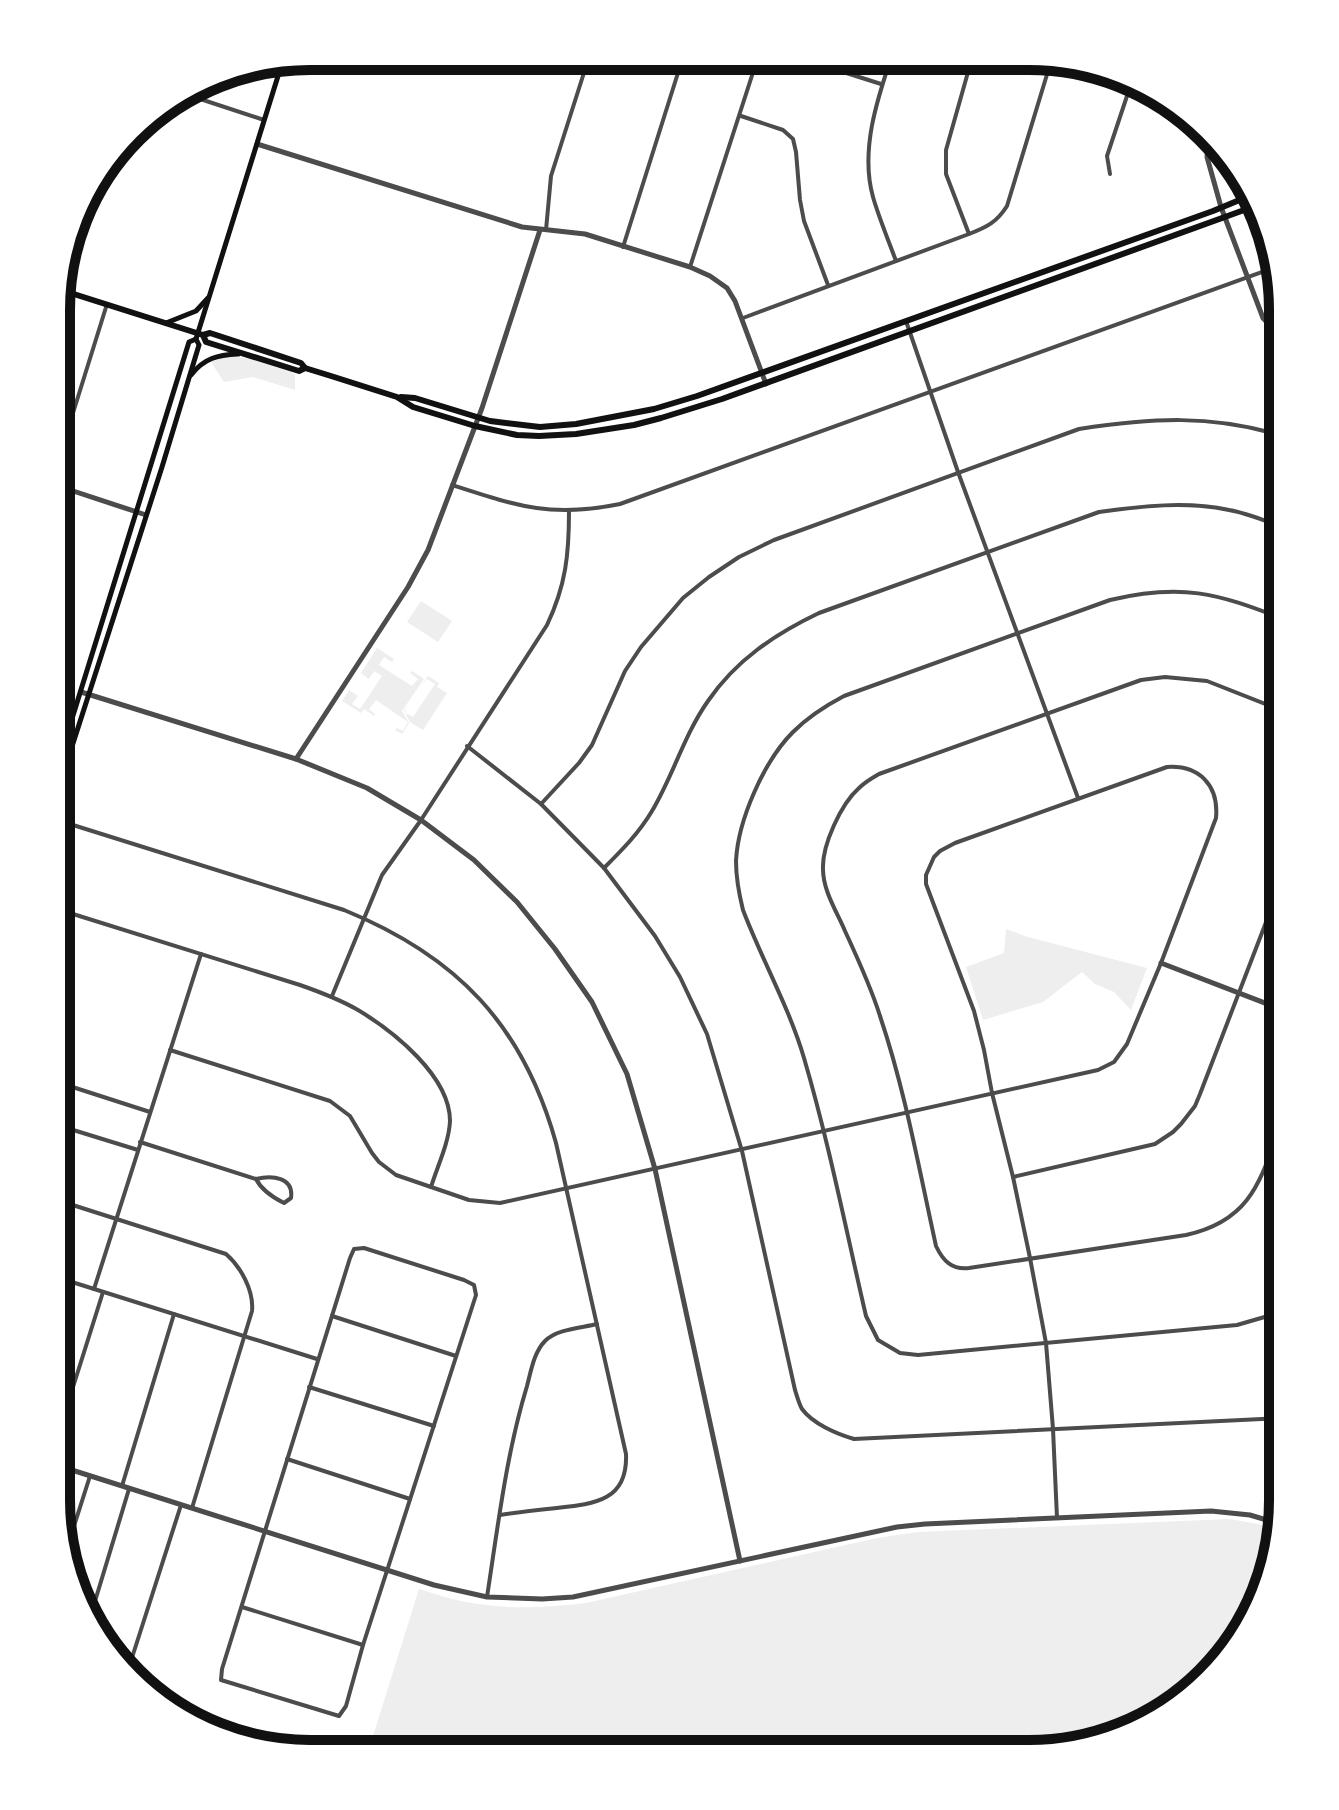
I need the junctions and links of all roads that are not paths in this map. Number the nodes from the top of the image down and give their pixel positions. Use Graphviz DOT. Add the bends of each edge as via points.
graph roads {
  1 [pos="585,70"];
  2 [pos="679,70"];
  3 [pos="754,70"];
  4 [pos="837,70"];
  5 [pos="887,70"];
  6 [pos="969,70"];
  7 [pos="1051,71"];
  8 [pos="279,72"];
  9 [pos="882,84"];
  10 [pos="1128,92"];
  11 [pos="198,98"];
  12 [pos="740,116"];
  13 [pos="264,120"];
  14 [pos="257,144"];
  15 [pos="1207,150"];
  16 [pos="1110,174"];
  17 [pos="1241,199"];
  18 [pos="1221,207"];
  19 [pos="1246,209"];
  20 [pos="1225,216"];
  21 [pos="543,230"];
  22 [pos="969,234"];
  23 [pos="623,247"];
  24 [pos="896,261"];
  25 [pos="690,267"];
  26 [pos="1266,271"];
  27 [pos="1248,277"];
  28 [pos="828,285"];
  29 [pos="71,293"];
  30 [pos="209,298"];
  31 [pos="107,304"];
  32 [pos="743,318"];
  33 [pos="906,321"];
  34 [pos="166,323"];
  35 [pos="1269,325"];
  36 [pos="910,332"];
  37 [pos="199,336"];
  38 [pos="243,353"];
  39 [pos="305,368"];
  40 [pos="762,373"];
  41 [pos="189,379"];
  42 [pos="766,384"];
  43 [pos="931,392"];
  44 [pos="397,397"];
  45 [pos="478,418"];
  46 [pos="70,423"];
  47 [pos="475,426"];
  48 [pos="1269,432"];
  49 [pos="958,472"];
  50 [pos="452,485"];
  51 [pos="70,490"];
  52 [pos="569,511"];
  53 [pos="136,512"];
  54 [pos="146,515"];
  55 [pos="1269,522"];
  56 [pos="988,553"];
  57 [pos="1269,613"];
  58 [pos="1017,634"];
  59 [pos="81,692"];
  60 [pos="89,694"];
  61 [pos="1269,705"];
  62 [pos="1046,715"];
  63 [pos="70,726"];
  64 [pos="467,746"];
  65 [pos="70,753"];
  66 [pos="296,759"];
  67 [pos="1078,798"];
  68 [pos="541,804"];
  69 [pos="421,820"];
  70 [pos="70,824"];
  71 [pos="604,868"];
  72 [pos="70,913"];
  73 [pos="1268,916"];
  74 [pos="365,918"];
  75 [pos="201,954"];
  76 [pos="1161,963"];
  77 [pos="1239,993"];
  78 [pos="332,996"];
  79 [pos="1268,1004"];
  80 [pos="170,1050"];
  81 [pos="70,1086"];
  82 [pos="992,1093"];
  83 [pos="150,1112"];
  84 [pos="907,1113"];
  85 [pos="70,1129"];
  86 [pos="824,1132"];
  87 [pos="140,1142"];
  88 [pos="138,1150"];
  89 [pos="742,1151"];
  90 [pos="1268,1157"];
  91 [pos="655,1169"];
  92 [pos="1013,1177"];
  93 [pos="256,1179"];
  94 [pos="431,1187"];
  95 [pos="566,1190"];
  96 [pos="70,1204"];
  97 [pos="116,1219"];
  98 [pos="1030,1258"];
  99 [pos="70,1281"];
  100 [pos="94,1289"];
  101 [pos="103,1292"];
  102 [pos="174,1314"];
  103 [pos="1268,1315"];
  104 [pos="332,1316"];
  105 [pos="597,1324"];
  106 [pos="245,1336"];
  107 [pos="1046,1343"];
  108 [pos="456,1356"];
  109 [pos="318,1359"];
  110 [pos="309,1387"];
  111 [pos="70,1397"];
  112 [pos="1268,1419"];
  113 [pos="434,1426"];
  114 [pos="1053,1429"];
  115 [pos="287,1459"];
  116 [pos="70,1470"];
  117 [pos="90,1476"];
  118 [pos="122,1486"];
  119 [pos="129,1488"];
  120 [pos="410,1499"];
  121 [pos="181,1505"];
  122 [pos="192,1508"];
  123 [pos="500,1515"];
  124 [pos="1057,1518"];
  125 [pos="1267,1520"];
  126 [pos="266,1531"];
  127 [pos="72,1532"];
  128 [pos="740,1561"];
  129 [pos="387,1570"];
  130 [pos="487,1597"];
  131 [pos="94,1604"];
  132 [pos="242,1607"];
  133 [pos="363,1645"];
  134 [pos="131,1659"];
  1 -- 21 [label="street" via="551,176"];
  2 -- 23 [label="street"];
  3 -- 12 [label="street"];
  4 -- 9 [label="street"];
  5 -- 9 [label="street"];
  6 -- 22 [label="street" via="946,150 946,174"];
  7 -- 22 [label="street" via="1007,206 988,227"];
  8 -- 13 [label="main road"];
  9 -- 24 [label="street" via="869,168 872,194"];
  10 -- 16 [label="street" via="1107,156"];
  11 -- 13 [label="street"];
  12 -- 25 [label="street"];
  12 -- 28 [label="street" via="783,130 793,139 804,221"];
  13 -- 14 [label="main road"];
  14 -- 21 [label="street"];
  14 -- 30 [label="main road"];
  15 -- 18 [label="street"];
  17 -- 18 [label="main road"];
  18 -- 20 [label="street"];
  18 -- 33 [label="main road"];
  19 -- 20 [label="main road"];
  20 -- 27 [label="street"];
  20 -- 36 [label="main road"];
  21 -- 23 [label="street" via="585,234"];
  21 -- 45 [label="street"];
  22 -- 24 [label="street"];
  23 -- 25 [label="street"];
  24 -- 28 [label="street"];
  25 -- 32 [label="street" via="719,281"];
  26 -- 27 [label="street"];
  27 -- 35 [label="street"];
  27 -- 43 [label="street"];
  28 -- 32 [label="street"];
  29 -- 31 [label="main road"];
  30 -- 34 [label="main road" via="196,311"];
  30 -- 37 [label="main road"];
  31 -- 34 [label="main road"];
  31 -- 46 [label="street"];
  32 -- 40 [label="street"];
  33 -- 36 [label="street"];
  33 -- 40 [label="main road"];
  34 -- 37 [label="main road"];
  36 -- 42 [label="main road"];
  36 -- 43 [label="street"];
  37 -- 38 [label="main road"];
  37 -- 39 [label="main road" via="210,333"];
  37 -- 41 [label="main road"];
  37 -- 53 [label="main road" via="189,342"];
  38 -- 39 [label="main road" via="299,371"];
  38 -- 41 [label="main road" via="209,359"];
  39 -- 44 [label="main road"];
  40 -- 42 [label="street"];
  40 -- 45 [label="main road" via="656,409 576,424 531,426"];
  41 -- 54 [label="main road"];
  42 -- 47 [label="main road" via="675,414 595,432 517,435"];
  43 -- 49 [label="street"];
  43 -- 52 [label="street" via="620,504"];
  44 -- 45 [label="main road"];
  44 -- 47 [label="main road"];
  45 -- 47 [label="street"];
  47 -- 50 [label="street"];
  48 -- 49 [label="street" via="1213,421 1121,423 1079,429"];
  49 -- 56 [label="street"];
  49 -- 68 [label="street" via="774,540 709,577 683,598 641,647 592,745"];
  50 -- 52 [label="street" via="518,506"];
  50 -- 66 [label="street" via="419,568"];
  51 -- 53 [label="street"];
  52 -- 64 [label="street" via="567,563 555,607"];
  53 -- 54 [label="street"];
  53 -- 59 [label="main road"];
  54 -- 60 [label="main road"];
  55 -- 56 [label="street" via="1230,510 1139,506 1099,512"];
  56 -- 58 [label="street"];
  56 -- 71 [label="street" via="819,613 759,648 709,700 653,810"];
  57 -- 58 [label="street" via="1207,594 1151,592 1110,600"];
  58 -- 62 [label="street"];
  58 -- 86 [label="street" via="818,711 781,745 745,819 736,861 739,894 795,1031"];
  59 -- 60 [label="street"];
  59 -- 63 [label="main road"];
  60 -- 65 [label="main road"];
  60 -- 66 [label="street"];
  61 -- 62 [label="street" via="1207,681 1165,677 1141,680"];
  62 -- 67 [label="street"];
  62 -- 84 [label="street" via="867,781 850,798 827,844 822,867 827,891 879,1013"];
  64 -- 68 [label="street"];
  64 -- 69 [label="street"];
  66 -- 69 [label="street" via="367,788"];
  67 -- 76 [label="street" via="1176,766 1202,777 1213,792 1216,818"];
  67 -- 82 [label="street" via="947,846 934,857 926,875 928,893 974,1011"];
  68 -- 71 [label="street"];
  69 -- 74 [label="street" via="382,875"];
  69 -- 91 [label="street" via="474,860 517,902 592,1002 627,1074"];
  70 -- 74 [label="street"];
  71 -- 89 [label="street" via="680,977 707,1034"];
  72 -- 75 [label="street"];
  73 -- 77 [label="street"];
  74 -- 78 [label="street"];
  74 -- 95 [label="street" via="442,964 497,1019 542,1098"];
  75 -- 78 [label="street"];
  75 -- 80 [label="street"];
  76 -- 77 [label="street"];
  76 -- 82 [label="street" via="1114,1062"];
  77 -- 79 [label="street"];
  77 -- 92 [label="street" via="1195,1106 1173,1132 1139,1149"];
  78 -- 94 [label="street" via="396,1037 442,1090 449,1133"];
  80 -- 83 [label="street"];
  80 -- 94 [label="street" via="330,1101 350,1116 379,1162 396,1175"];
  81 -- 83 [label="street"];
  82 -- 84 [label="street"];
  82 -- 92 [label="street"];
  83 -- 87 [label="street"];
  84 -- 86 [label="street"];
  84 -- 98 [label="street" via="943,1258 962,1269"];
  85 -- 88 [label="street"];
  86 -- 89 [label="street"];
  86 -- 107 [label="street" via="866,1316 878,1340 900,1353 918,1355"];
  87 -- 88 [label="street"];
  87 -- 93 [label="street"];
  88 -- 97 [label="street"];
  89 -- 91 [label="street"];
  89 -- 114 [label="street" via="803,1409 832,1433 854,1439"];
  90 -- 98 [label="street" via="1256,1188 1240,1209 1208,1230"];
  91 -- 95 [label="street"];
  91 -- 128 [label="street"];
  92 -- 98 [label="street"];
  93 -- 93 [label="street" via="284,1203 291,1198 292,1189 283,1180"];
  94 -- 95 [label="street" via="469,1200 500,1203"];
  95 -- 105 [label="street"];
  96 -- 97 [label="street"];
  97 -- 100 [label="street"];
  97 -- 106 [label="street" via="233,1259 253,1303"];
  98 -- 107 [label="street"];
  99 -- 100 [label="street"];
  100 -- 101 [label="street"];
  101 -- 102 [label="street"];
  101 -- 111 [label="street"];
  102 -- 106 [label="street"];
  102 -- 118 [label="street"];
  103 -- 107 [label="street" via="1237,1325"];
  104 -- 108 [label="street"];
  104 -- 108 [label="street" via="354,1249 464,1280 474,1285 476,1295"];
  104 -- 109 [label="street"];
  105 -- 123 [label="street" via="557,1334 538,1349 516,1423"];
  105 -- 123 [label="street" via="626,1454 621,1481 601,1501"];
  106 -- 109 [label="street"];
  106 -- 122 [label="street"];
  107 -- 114 [label="street"];
  108 -- 113 [label="street"];
  109 -- 110 [label="street"];
  110 -- 113 [label="street"];
  110 -- 115 [label="street"];
  112 -- 114 [label="street"];
  113 -- 120 [label="street"];
  114 -- 124 [label="street"];
  115 -- 120 [label="street"];
  115 -- 126 [label="street"];
  116 -- 117 [label="street"];
  117 -- 118 [label="street"];
  117 -- 127 [label="street"];
  118 -- 119 [label="street"];
  119 -- 121 [label="street"];
  119 -- 131 [label="street"];
  120 -- 129 [label="street"];
  121 -- 122 [label="street"];
  121 -- 134 [label="street"];
  122 -- 126 [label="street"];
  123 -- 130 [label="street"];
  124 -- 125 [label="street" via="1211,1511"];
  124 -- 128 [label="street" via="897,1527"];
  126 -- 129 [label="street"];
  126 -- 132 [label="street"];
  128 -- 130 [label="street" via="573,1597"];
  129 -- 130 [label="street"];
  129 -- 133 [label="street"];
  132 -- 133 [label="street"];
  132 -- 133 [label="street" via="221,1680 339,1716"];
}
